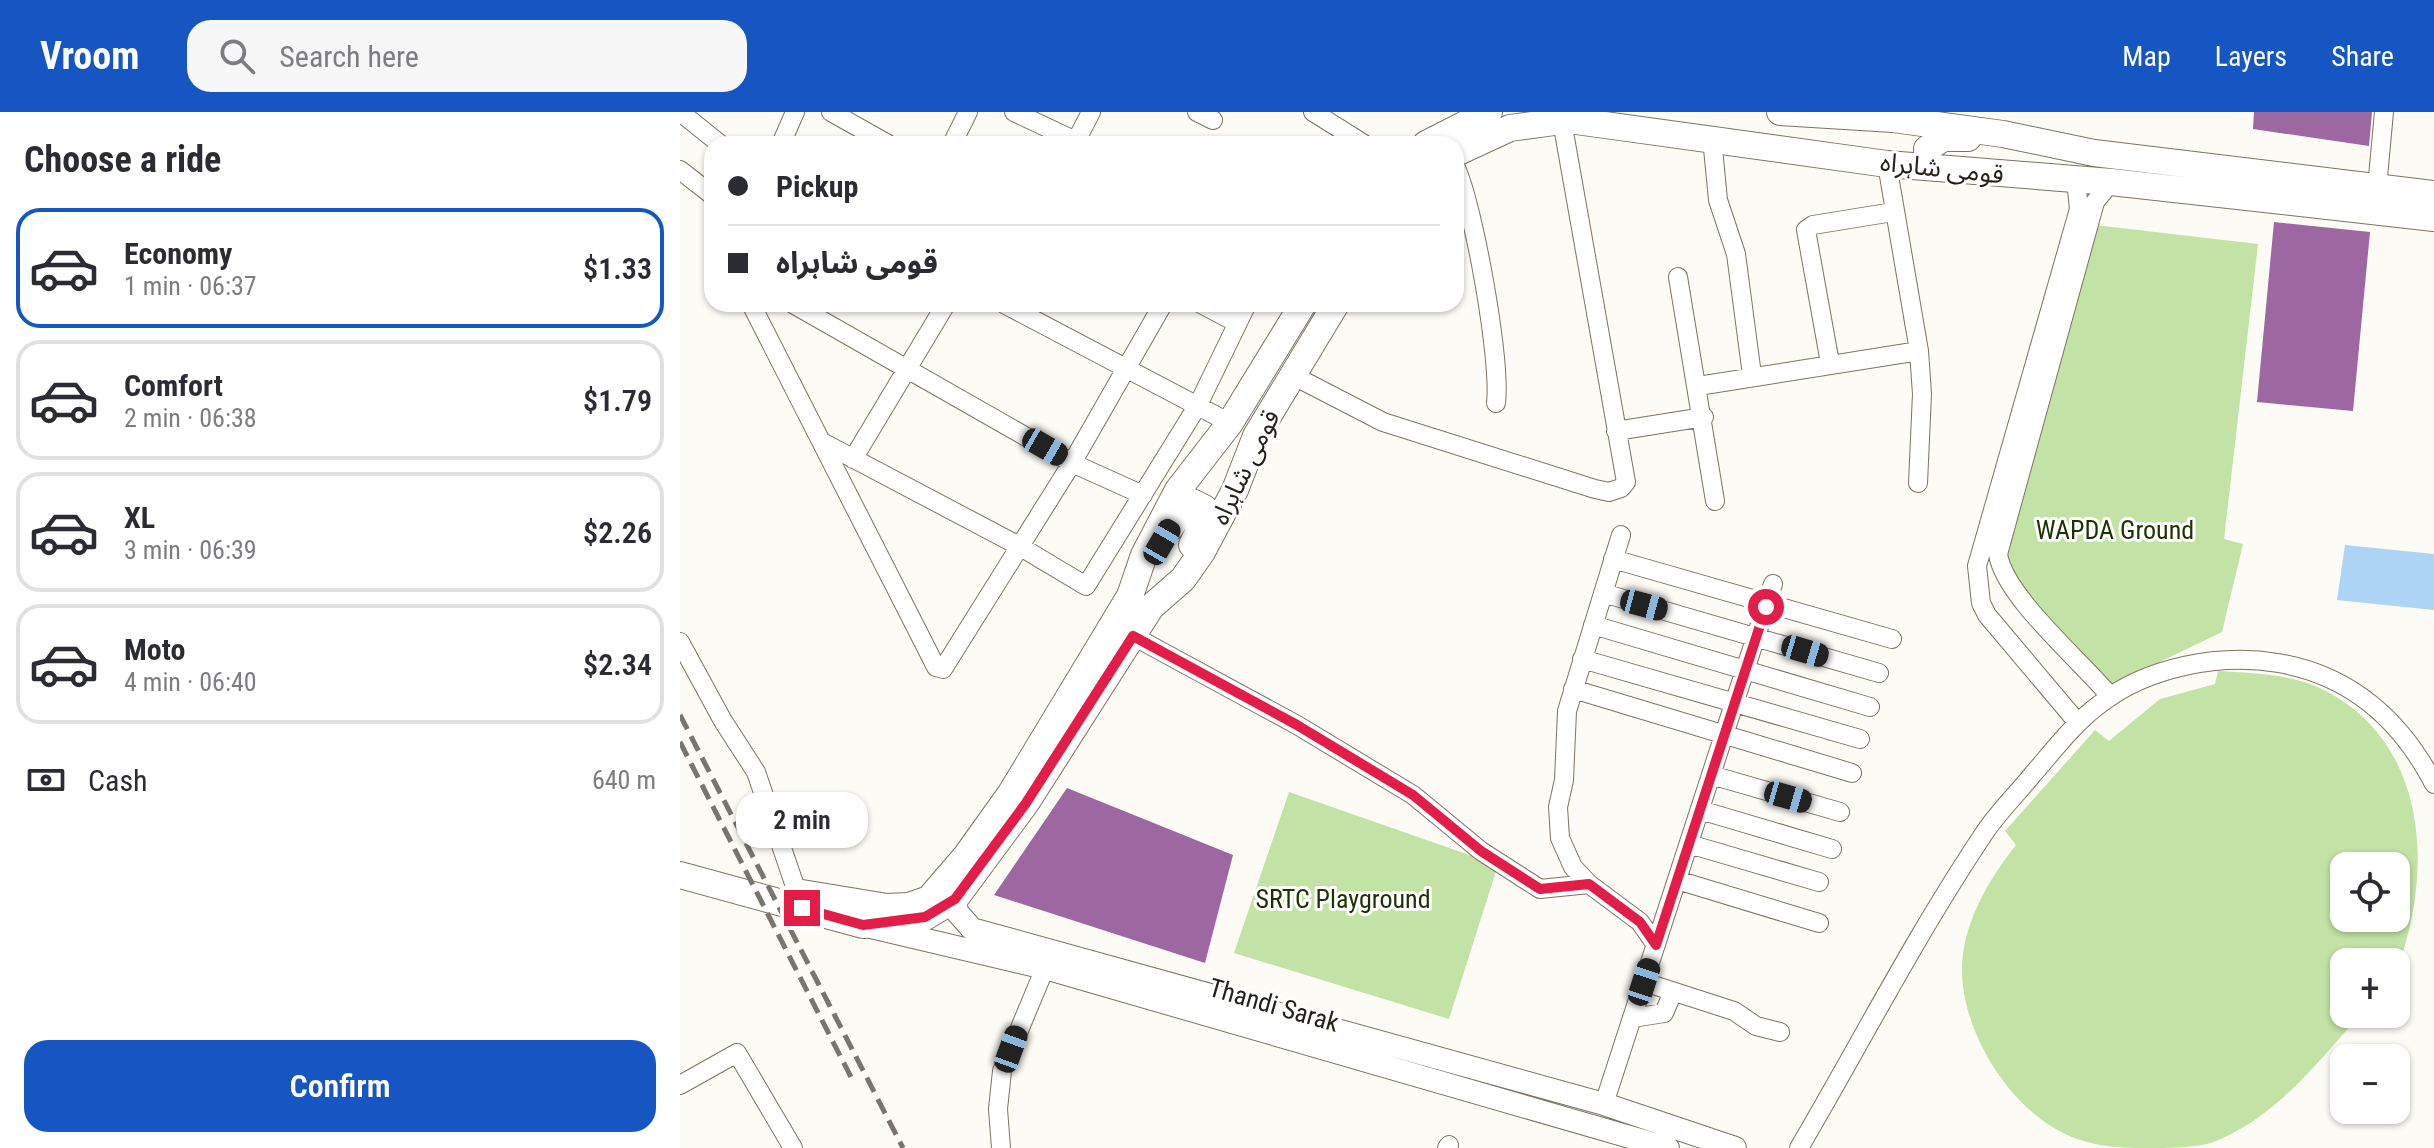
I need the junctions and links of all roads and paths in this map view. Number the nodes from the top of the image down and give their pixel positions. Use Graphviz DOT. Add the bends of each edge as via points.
graph roads {
  1 [pos="680,112"];
  2 [pos="795,112"];
  3 [pos="831,112"];
  4 [pos="968,112"];
  5 [pos="1014,112"];
  6 [pos="1091,112"];
  7 [pos="1313,112"];
  8 [pos="1489,112"];
  9 [pos="1782,112"];
  10 [pos="2384,112"];
  11 [pos="1562,121"];
  12 [pos="710,136"];
  13 [pos="784,136"];
  14 [pos="874,136"];
  15 [pos="956,136"];
  16 [pos="1048,136"];
  17 [pos="1082,136"];
  18 [pos="1351,136"];
  19 [pos="1442,136"];
  20 [pos="2020,137"];
  21 [pos="1712,138"];
  22 [pos="1464,149"];
  23 [pos="1877,163"];
  24 [pos="1935,168"];
  25 [pos="680,170"];
  26 [pos="2076,181"];
  27 [pos="2111,182"];
  28 [pos="2377,188"];
  29 [pos="704,189"];
  30 [pos="2434,194"];
  31 [pos="1464,200"];
  32 [pos="1893,212"];
  33 [pos="2434,218"];
  34 [pos="1678,277"];
  35 [pos="755,312"];
  36 [pos="807,312"];
  37 [pos="941,312"];
  38 [pos="1038,312"];
  39 [pos="1158,312"];
  40 [pos="1216,312"];
  41 [pos="1243,312"];
  42 [pos="1298,312"];
  43 [pos="1331,312"];
  44 [pos="1237,323"];
  45 [pos="1919,351"];
  46 [pos="1830,363"];
  47 [pos="909,369"];
  48 [pos="1125,369"];
  49 [pos="1292,375"];
  50 [pos="1752,375"];
  51 [pos="1698,386"];
  52 [pos="1496,403"];
  53 [pos="1198,405"];
  54 [pos="1704,417"];
  55 [pos="1230,423"];
  56 [pos="1616,431"];
  57 [pos="824,443"];
  58 [pos="853,459"];
  59 [pos="1072,463"];
  60 [pos="1918,483"];
  61 [pos="1143,495"];
  62 [pos="1715,501"];
  63 [pos="1621,535"];
  64 [pos="1021,547"];
  65 [pos="1613,559"];
  66 [pos="1773,584"];
  67 [pos="1603,593"];
  68 [pos="1141,601"];
  69 [pos="1767,603"];
  70 [pos="1593,625"];
  71 [pos="1133,636"];
  72 [pos="1756,636"];
  73 [pos="1892,639"];
  74 [pos="680,642"];
  75 [pos="1582,659"];
  76 [pos="1746,669"];
  77 [pos="1879,673"];
  78 [pos="1573,689"];
  79 [pos="2110,696"];
  80 [pos="1735,703"];
  81 [pos="1870,707"];
  82 [pos="2078,723"];
  83 [pos="1725,733"];
  84 [pos="1860,739"];
  85 [pos="1852,773"];
  86 [pos="1711,775"];
  87 [pos="2434,784"];
  88 [pos="1700,810"];
  89 [pos="1840,812"];
  90 [pos="1689,844"];
  91 [pos="1832,849"];
  92 [pos="680,857"];
  93 [pos="680,875"];
  94 [pos="1677,880"];
  95 [pos="1819,882"];
  96 [pos="1589,884"];
  97 [pos="797,892"];
  98 [pos="955,899"];
  99 [pos="1819,923"];
  100 [pos="863,925"];
  101 [pos="1656,945"];
  102 [pos="1045,968"];
  103 [pos="1644,982"];
  104 [pos="1673,992"];
  105 [pos="1633,1018"];
  106 [pos="1780,1032"];
  107 [pos="680,1085"];
  108 [pos="1604,1104"];
  109 [pos="1659,1146"];
  110 [pos="1803,1147"];
  111 [pos="793,1148"];
  112 [pos="1001,1148"];
  113 [pos="1735,1148"];
  1 -- 12 [label="street"];
  2 -- 13 [label="street"];
  3 -- 14 [label="street"];
  4 -- 15 [label="street"];
  5 -- 16 [label="street"];
  6 -- 17 [label="street"];
  7 -- 18 [label="street"];
  8 -- 19 [label="highway"];
  9 -- 20 [label="highway, قومی شاہراہ" via="1893,119"];
  9 -- 23 [label="highway" via="1874,128 1895,139 1896,150"];
  10 -- 28 [label="street"];
  11 -- 21 [label="highway, قومی شاہراہ"];
  11 -- 22 [label="highway, قومی شاہراہ" via="1510,128"];
  11 -- 56 [label="street"];
  20 -- 24 [label="highway" via="1935,141 1925,155"];
  20 -- 28 [label="highway, قومی شاہراہ" via="2094,153"];
  21 -- 23 [label="highway, قومی شاہراہ"];
  21 -- 50 [label="street" via="1718,200 1736,254"];
  23 -- 24 [label="highway, قومی شاہراہ"];
  23 -- 32 [label="street"];
  24 -- 26 [label="highway, قومی شاہراہ"];
  25 -- 29 [label="street"];
  26 -- 27 [label="highway, قومی شاہراہ"];
  26 -- 82 [label="street" via="2079,209 1977,566 1987,615"];
  27 -- 33 [label="highway, قومی شاہراہ"];
  27 -- 79 [label="street" via="2095,202 1998,554 2005,579 2021,600"];
  28 -- 30 [label="highway, قومی شاہراہ"];
  31 -- 52 [label="street" via="1497,373"];
  32 -- 45 [label="street"];
  32 -- 46 [label="street" via="1806,230"];
  34 -- 51 [label="street"];
  35 -- 57 [label="street"];
  36 -- 47 [label="street"];
  37 -- 47 [label="street"];
  38 -- 48 [label="street"];
  39 -- 48 [label="street"];
  40 -- 44 [label="street"];
  41 -- 44 [label="street"];
  42 -- 55 [label="highway, قومی شاہراہ"];
  43 -- 49 [label="highway, قومی شاہراہ"];
  44 -- 53 [label="street"];
  45 -- 46 [label="street"];
  45 -- 60 [label="street"];
  46 -- 50 [label="street"];
  47 -- 58 [label="street"];
  47 -- 59 [label="street"];
  48 -- 53 [label="street"];
  48 -- 59 [label="street"];
  49 -- 56 [label="street" via="1415,434 1609,492 1626,482"];
  49 -- 68 [label="highway, قومی شاہراہ" via="1256,436 1214,533 1183,579"];
  50 -- 51 [label="street"];
  51 -- 54 [label="street"];
  53 -- 55 [label="street"];
  53 -- 61 [label="street"];
  54 -- 56 [label="street"];
  54 -- 62 [label="street"];
  55 -- 68 [label="highway, قومی شاہراہ" via="1178,490 1144,555"];
  57 -- 58 [label="street"];
  57 -- 64 [label="street" via="936,667 943,669"];
  58 -- 64 [label="street"];
  59 -- 61 [label="street"];
  59 -- 64 [label="street"];
  61 -- 64 [label="street" via="1086,586"];
  63 -- 65 [label="street"];
  65 -- 67 [label="street"];
  65 -- 69 [label="street"];
  66 -- 69 [label="street"];
  67 -- 70 [label="street"];
  67 -- 72 [label="street"];
  68 -- 71 [label="highway, قومی شاہراہ"];
  68 -- 97 [label="highway, قومی شاہراہ" via="1011,793 929,899 887,907"];
  69 -- 72 [label="street"];
  69 -- 73 [label="street"];
  70 -- 75 [label="street"];
  70 -- 76 [label="street"];
  71 -- 96 [label="street" via="1413,795 1481,851 1540,889"];
  71 -- 98 [label="highway, قومی شاہراہ" via="1026,803"];
  72 -- 76 [label="street"];
  72 -- 77 [label="street"];
  74 -- 97 [label="street" via="756,772"];
  75 -- 78 [label="street"];
  75 -- 80 [label="street"];
  76 -- 80 [label="street"];
  76 -- 81 [label="street"];
  78 -- 83 [label="street"];
  78 -- 96 [label="street" via="1558,807 1560,838 1573,867"];
  79 -- 82 [label="street"];
  79 -- 87 [label="street" via="2201,663 2249,660 2296,666 2355,690 2377,706"];
  80 -- 83 [label="street"];
  80 -- 84 [label="street"];
  82 -- 110 [label="street" via="1984,833"];
  83 -- 85 [label="street"];
  83 -- 86 [label="street"];
  86 -- 88 [label="street"];
  86 -- 89 [label="street"];
  88 -- 90 [label="street"];
  88 -- 91 [label="street"];
  90 -- 94 [label="street"];
  90 -- 95 [label="street"];
  92 -- 97 [label="highway, قومی شاہراہ"];
  93 -- 100 [label="highway, قومی شاہراہ"];
  94 -- 99 [label="street"];
  94 -- 101 [label="street"];
  96 -- 101 [label="street" via="1640,922"];
  98 -- 100 [label="highway, قومی شاہراہ" via="925,917"];
  98 -- 108 [label="main road, Thandi Sarak" via="957,912 972,929"];
  100 -- 102 [label="main road, Thandi Sarak"];
  101 -- 103 [label="street"];
  102 -- 109 [label="main road, Thandi Sarak"];
  102 -- 112 [label="street" via="1002,1071"];
  103 -- 104 [label="street"];
  103 -- 105 [label="street"];
  104 -- 105 [label="street" via="1664,1013"];
  104 -- 106 [label="street"];
  105 -- 108 [label="street"];
  107 -- 111 [label="street" via="737,1053"];
  108 -- 113 [label="main road, Thandi Sarak"];
}
